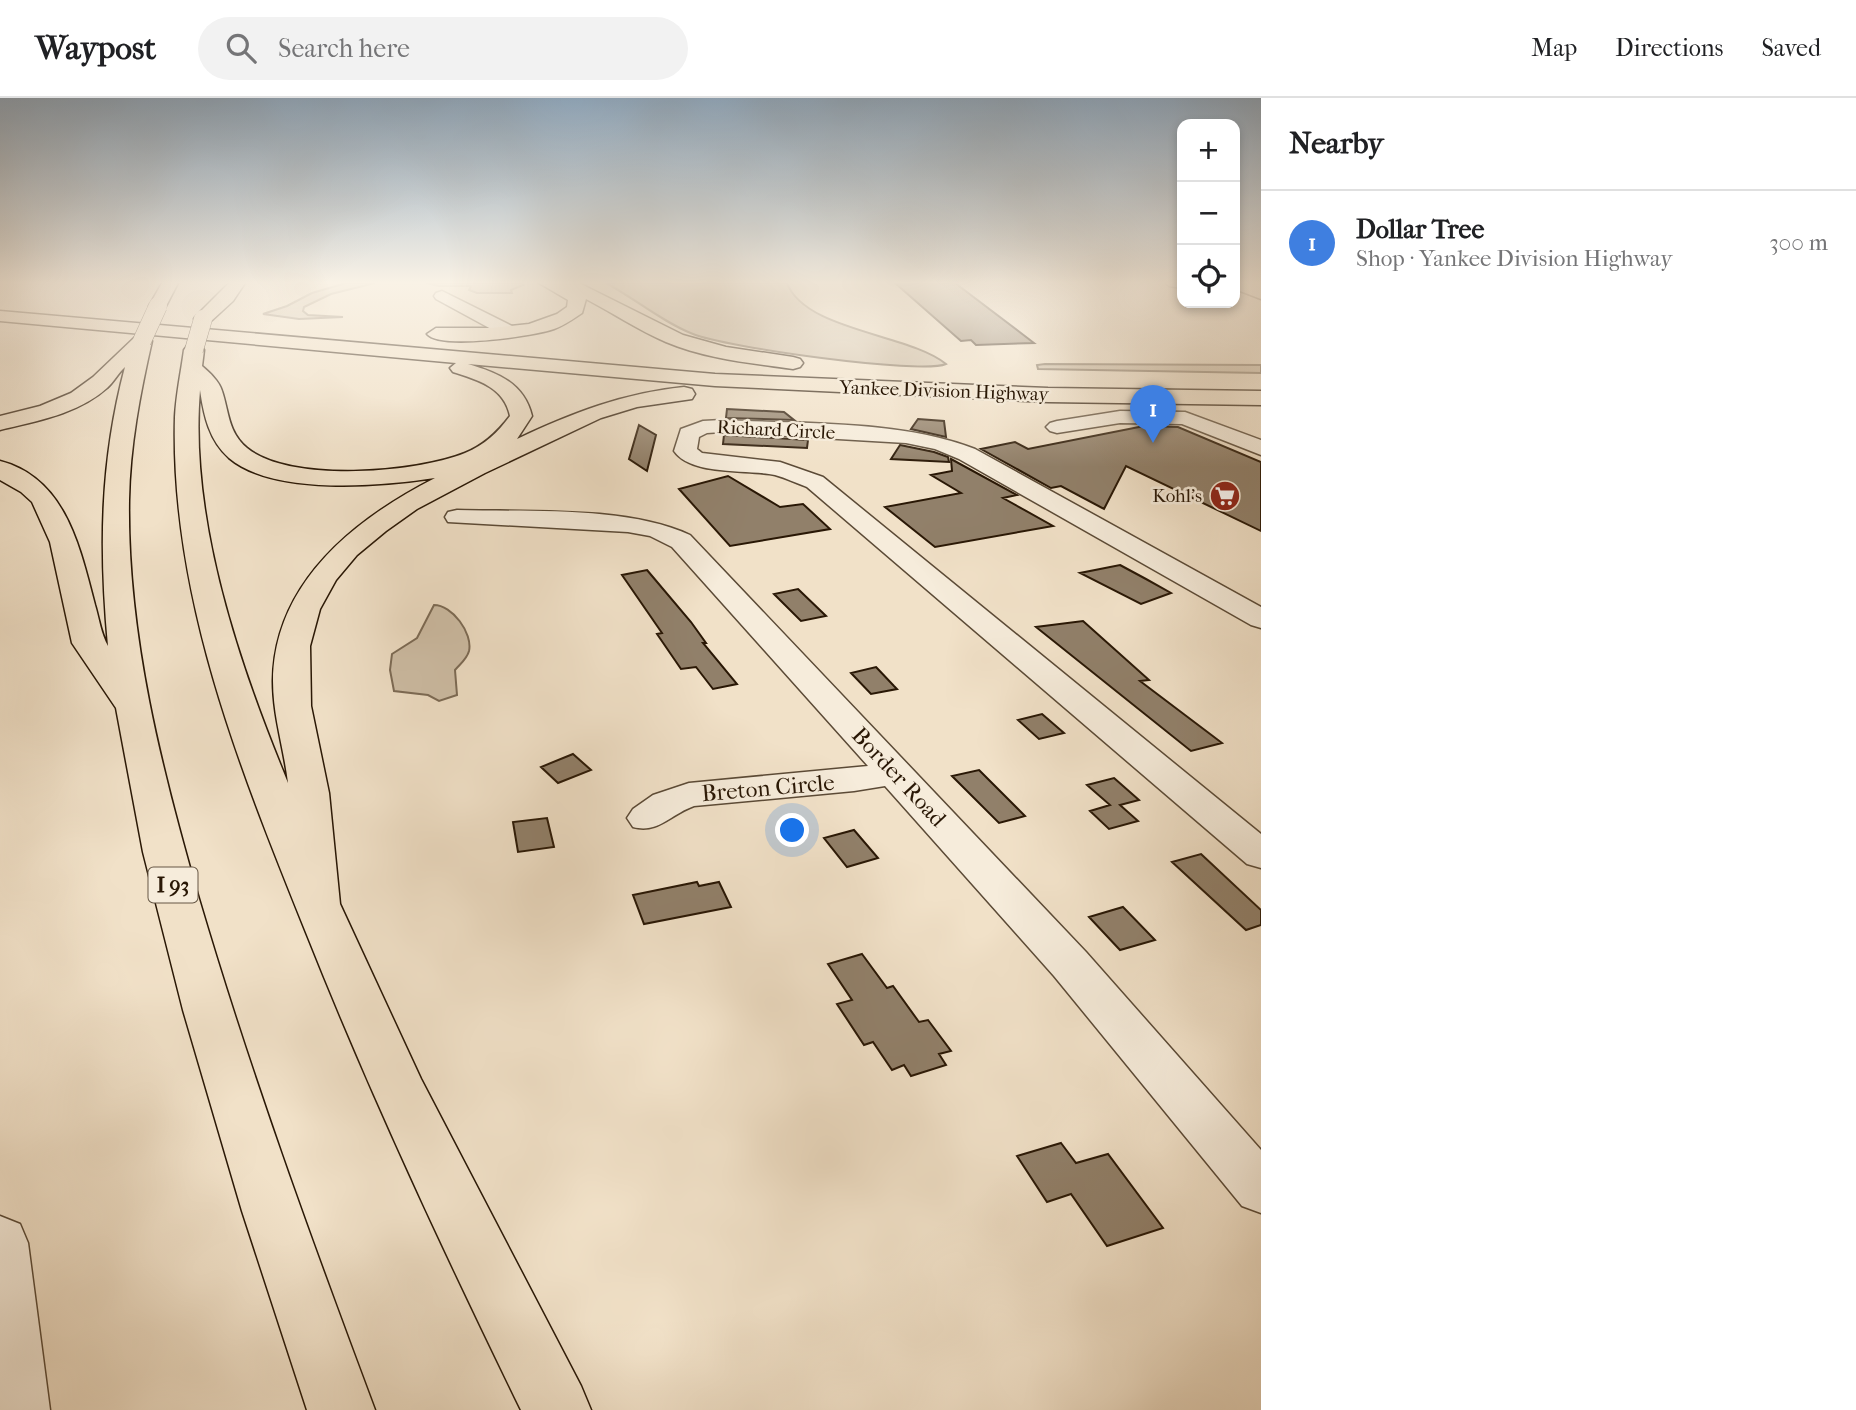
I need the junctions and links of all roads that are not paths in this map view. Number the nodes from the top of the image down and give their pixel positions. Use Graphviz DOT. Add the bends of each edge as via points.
graph roads {
  1 [pos="128,344"];
  2 [pos="145,344"];
  3 [pos="201,344"];
  4 [pos="205,344"];
  5 [pos="304,344"];
  6 [pos="305,344"];
  7 [pos="400,344"];
  8 [pos="695,344"];
  9 [pos="889,375"];
  10 [pos="1261,382"];
  11 [pos="1158,398"];
  12 [pos="1261,398"];
  13 [pos="0,424"];
  14 [pos="1057,427"];
  15 [pos="1261,427"];
  16 [pos="1227,433"];
  17 [pos="1261,448"];
  18 [pos="0,469"];
  19 [pos="457,517"];
  20 [pos="1261,619"];
  21 [pos="135,710"];
  22 [pos="895,773"];
  23 [pos="646,818"];
  24 [pos="1261,855"];
  25 [pos="317,905"];
  26 [pos="1261,1189"];
  27 [pos="0,1243"];
  28 [pos="19,1410"];
  29 [pos="341,1410"];
  30 [pos="557,1410"];
  1 -- 13 [label="main road" via="87,393 48,411"];
  2 -- 21 [label="main road, I 93" via="123,418 116,496 120,599"];
  3 -- 25 [label="main road" via="187,409 189,471 207,582 253,742"];
  4 -- 5 [label="main road" via="215,414 232,448 261,466 294,475 366,479 431,470 488,450 509,436 519,422 517,399 477,373"];
  6 -- 11 [label="main road, Yankee Division Highway" via="715,380"];
  7 -- 9 [label="main road, Yankee Division Highway"];
  8 -- 9 [label="main road"];
  9 -- 10 [label="main road, Yankee Division Highway"];
  11 -- 12 [label="main road, Yankee Division Highway"];
  11 -- 25 [label="main road" via="719,392 658,396 579,417 407,504 366,533 330,569 303,613 293,648 292,695 307,775"];
  14 -- 16 [label="street" via="1114,418 1176,417"];
  15 -- 16 [label="street"];
  16 -- 17 [label="street"];
  18 -- 21 [label="main road" via="44,499 64,542 89,642"];
  19 -- 22 [label="street, Border Road" via="628,524 674,537"];
  20 -- 24 [label="street, Richard Circle" via="950,447 900,436 722,426 689,434 684,450 693,458 780,469 815,481"];
  21 -- 29 [label="main road, I 93" via="160,830 197,970 253,1156"];
  22 -- 23 [label="street, Breton Circle" via="689,795 666,803"];
  22 -- 26 [label="street, Border Road" via="1070,964"];
  25 -- 30 [label="main road" via="397,1087"];
  27 -- 28 [label="street"];
}
